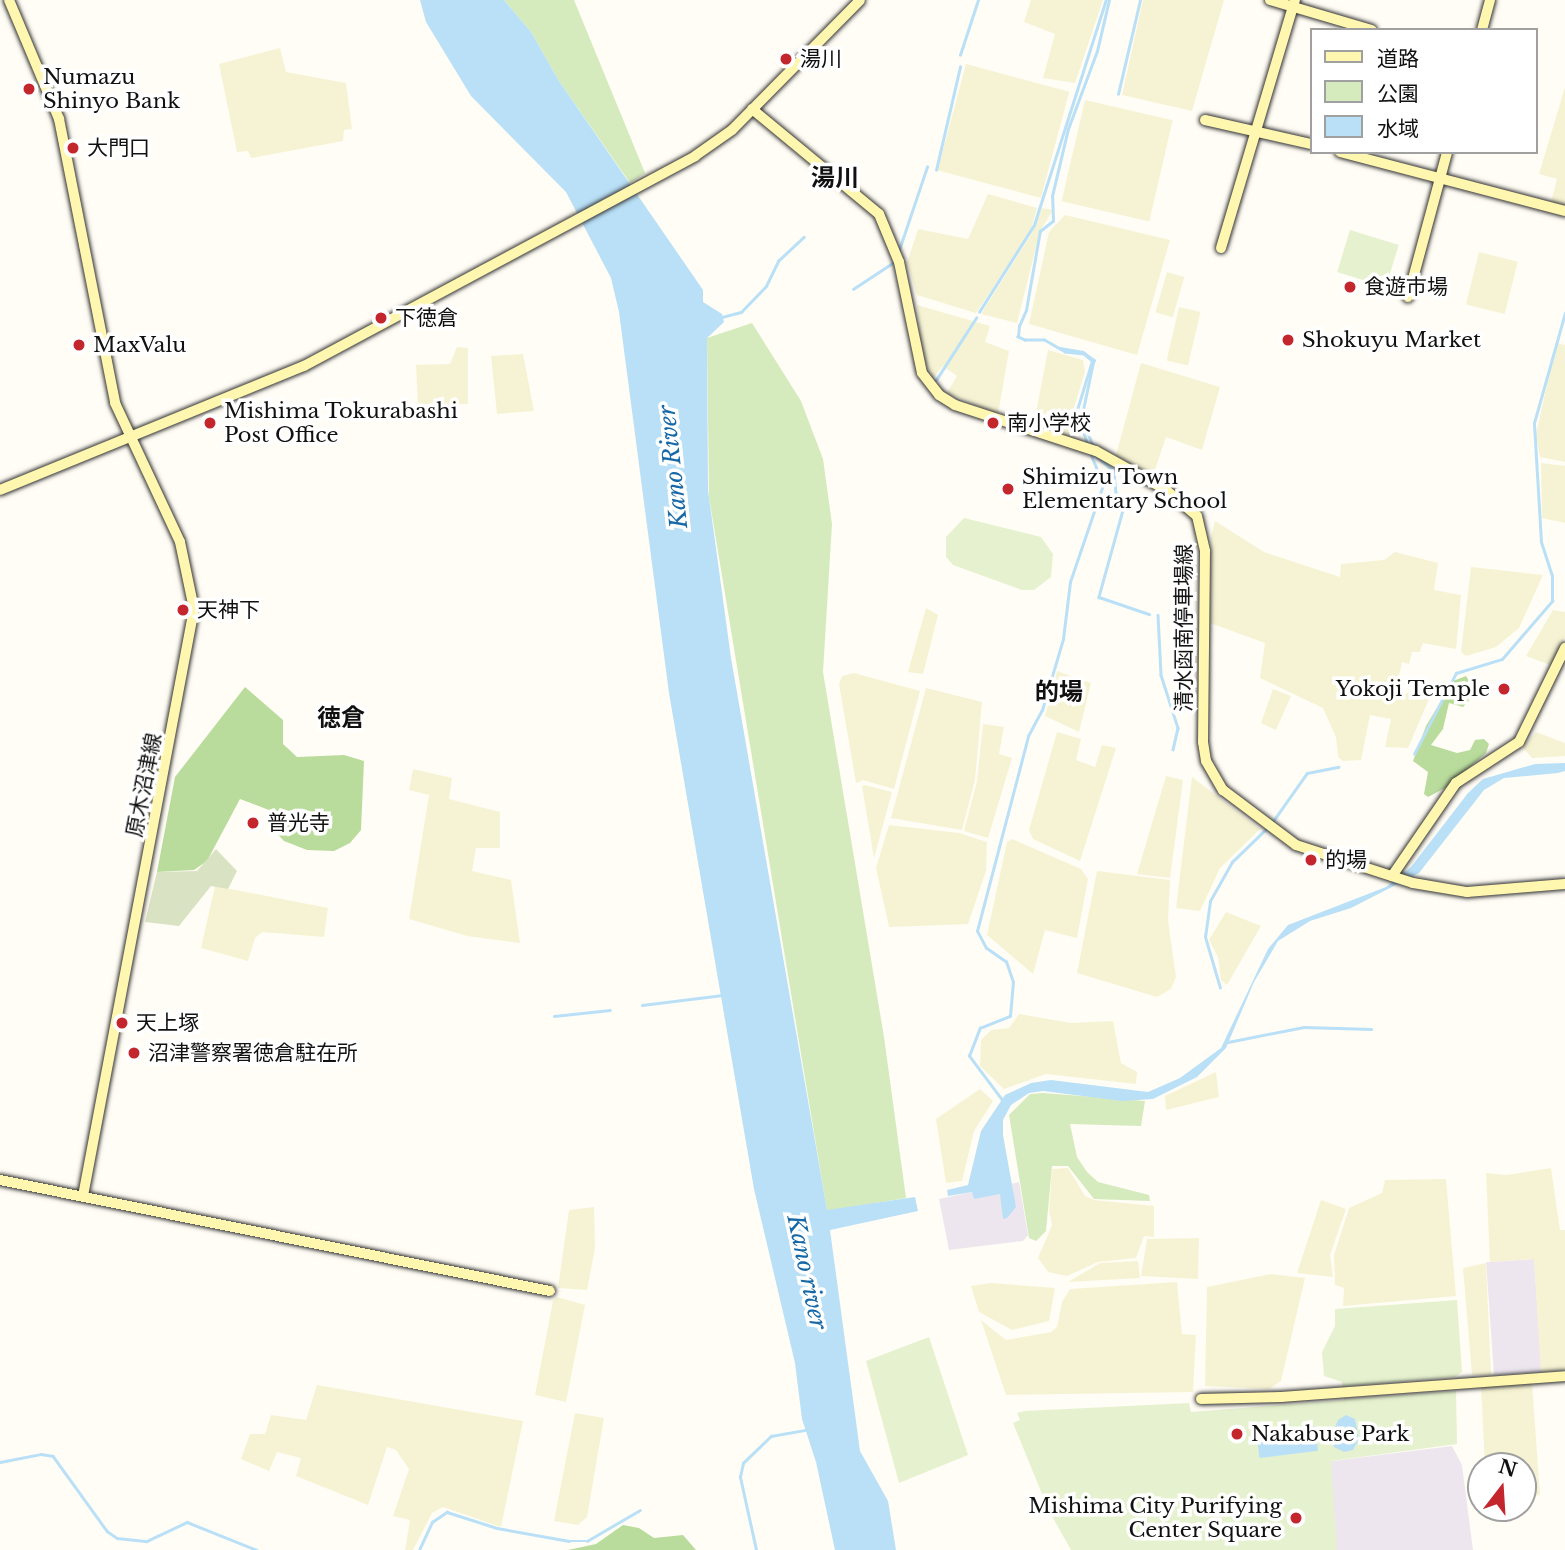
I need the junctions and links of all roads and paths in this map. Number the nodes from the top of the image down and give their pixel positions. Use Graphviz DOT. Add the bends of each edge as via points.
graph roads {
  1 [pos="9,0"];
  2 [pos="860,0"];
  3 [pos="1270,0"];
  4 [pos="1490,0"];
  5 [pos="1294,3"];
  6 [pos="1366,28"];
  7 [pos="1483,28"];
  8 [pos="752,109"];
  9 [pos="1205,120"];
  10 [pos="1259,130"];
  11 [pos="1310,144"];
  12 [pos="1347,154"];
  13 [pos="1446,154"];
  14 [pos="1439,180"];
  15 [pos="1565,211"];
  16 [pos="1221,248"];
  17 [pos="1408,297"];
  18 [pos="129,439"];
  19 [pos="0,490"];
  20 [pos="1565,648"];
  21 [pos="1393,876"];
  22 [pos="1565,884"];
  23 [pos="0,1180"];
  24 [pos="83,1196"];
  25 [pos="550,1291"];
  26 [pos="1565,1376"];
  27 [pos="1201,1399"];
  1 -- 18 [label="main road, 原木沼津線" via="59,119 109,379"];
  2 -- 8 [label="main road"];
  3 -- 5 [label="main road"];
  4 -- 7 [label="main road"];
  5 -- 6 [label="main road"];
  5 -- 10 [label="main road"];
  8 -- 18 [label="main road" via="720,140 517,253 303,366"];
  8 -- 21 [label="main road, 清水函南停車場線" via="878,214 899,262 922,373 939,395 955,405 1096,451 1166,490 1197,516 1205,551 1203,742 1212,777 1285,839 1326,857"];
  9 -- 10 [label="main road"];
  10 -- 11 [label="main road"];
  10 -- 16 [label="main road"];
  12 -- 14 [label="main road"];
  13 -- 14 [label="main road"];
  14 -- 15 [label="main road"];
  14 -- 17 [label="main road"];
  18 -- 19 [label="main road"];
  18 -- 24 [label="main road, 原木沼津線" via="180,542 194,609"];
  20 -- 21 [label="main road" via="1519,742 1456,783"];
  21 -- 22 [label="main road, 清水函南停車場線" via="1467,892"];
  23 -- 24 [label="main road"];
  24 -- 25 [label="main road"];
  26 -- 27 [label="main road"];
}
